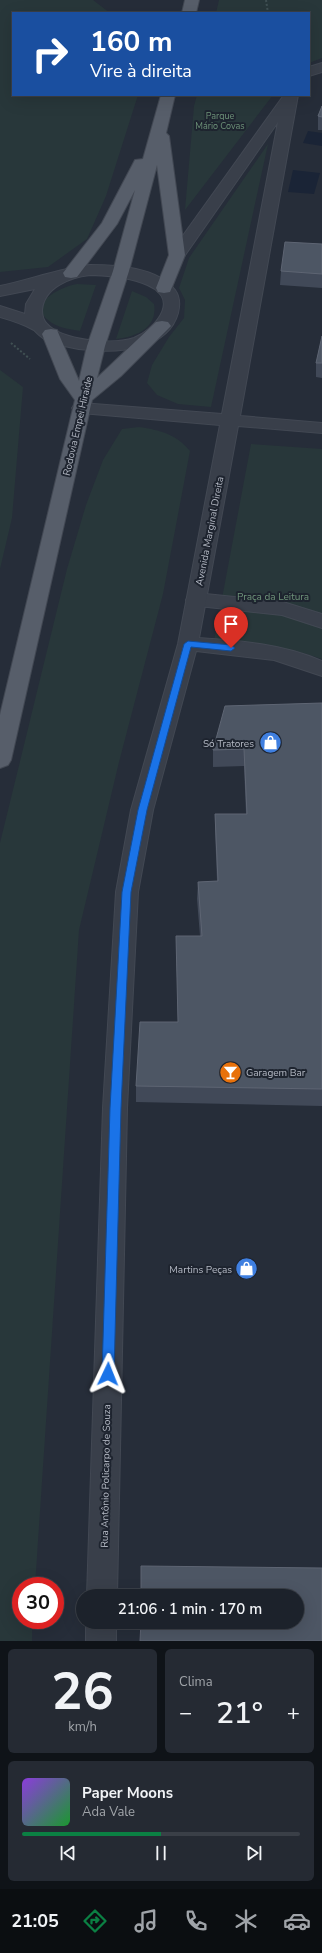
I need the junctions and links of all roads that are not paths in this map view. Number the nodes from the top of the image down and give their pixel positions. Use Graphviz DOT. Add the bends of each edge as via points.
graph roads {
  1 [pos="192,0"];
  2 [pos="189,12"];
  3 [pos="322,67"];
  4 [pos="310,72"];
  5 [pos="168,96"];
  6 [pos="290,96"];
  7 [pos="291,96"];
  8 [pos="160,127"];
  9 [pos="177,255"];
  10 [pos="121,271"];
  11 [pos="66,275"];
  12 [pos="164,288"];
  13 [pos="0,290"];
  14 [pos="0,311"];
  15 [pos="162,326"];
  16 [pos="45,331"];
  17 [pos="96,346"];
  18 [pos="82,404"];
  19 [pos="230,420"];
  20 [pos="322,428"];
  21 [pos="196,600"];
  22 [pos="322,621"];
  23 [pos="188,644"];
  24 [pos="322,670"];
  25 [pos="0,760"];
  26 [pos="102,1589"];
  27 [pos="101,1629"];
  28 [pos="101,1641"];
  1 -- 2 [label="main road"];
  3 -- 4 [label="street"];
  5 -- 8 [label="main road, Rodovia Empei Hiraide"];
  6 -- 9 [label="street"];
  7 -- 19 [label="street, Avenida Marginal Direita"];
  8 -- 9 [label="main road"];
  8 -- 10 [label="main road, Rodovia Empei Hiraide"];
  8 -- 11 [label="main road" via="109,224"];
  9 -- 12 [label="main road"];
  10 -- 11 [label="street" via="100,270"];
  10 -- 12 [label="street" via="148,279"];
  10 -- 17 [label="main road, Rodovia Empei Hiraide"];
  11 -- 13 [label="street" via="27,286"];
  11 -- 16 [label="street" via="44,289 35,301 34,312"];
  12 -- 15 [label="street" via="169,294 170,307"];
  14 -- 16 [label="street" via="22,318"];
  15 -- 17 [label="street" via="141,341"];
  15 -- 18 [label="main road"];
  16 -- 17 [label="street" via="66,340"];
  16 -- 18 [label="main road"];
  17 -- 18 [label="main road, Rodovia Empei Hiraide"];
  18 -- 19 [label="street"];
  18 -- 25 [label="main road, Rodovia Empei Hiraide"];
  19 -- 20 [label="street"];
  19 -- 21 [label="street, Avenida Marginal Direita"];
  21 -- 22 [label="street" via="283,609"];
  21 -- 23 [label="street, Avenida Marginal Direita"];
  23 -- 24 [label="street" via="260,651 289,657"];
  23 -- 26 [label="street, Rua Antônio Policarpo de Souza" via="142,810 127,892 115,1116"];
  27 -- 28 [label="street"];
}
